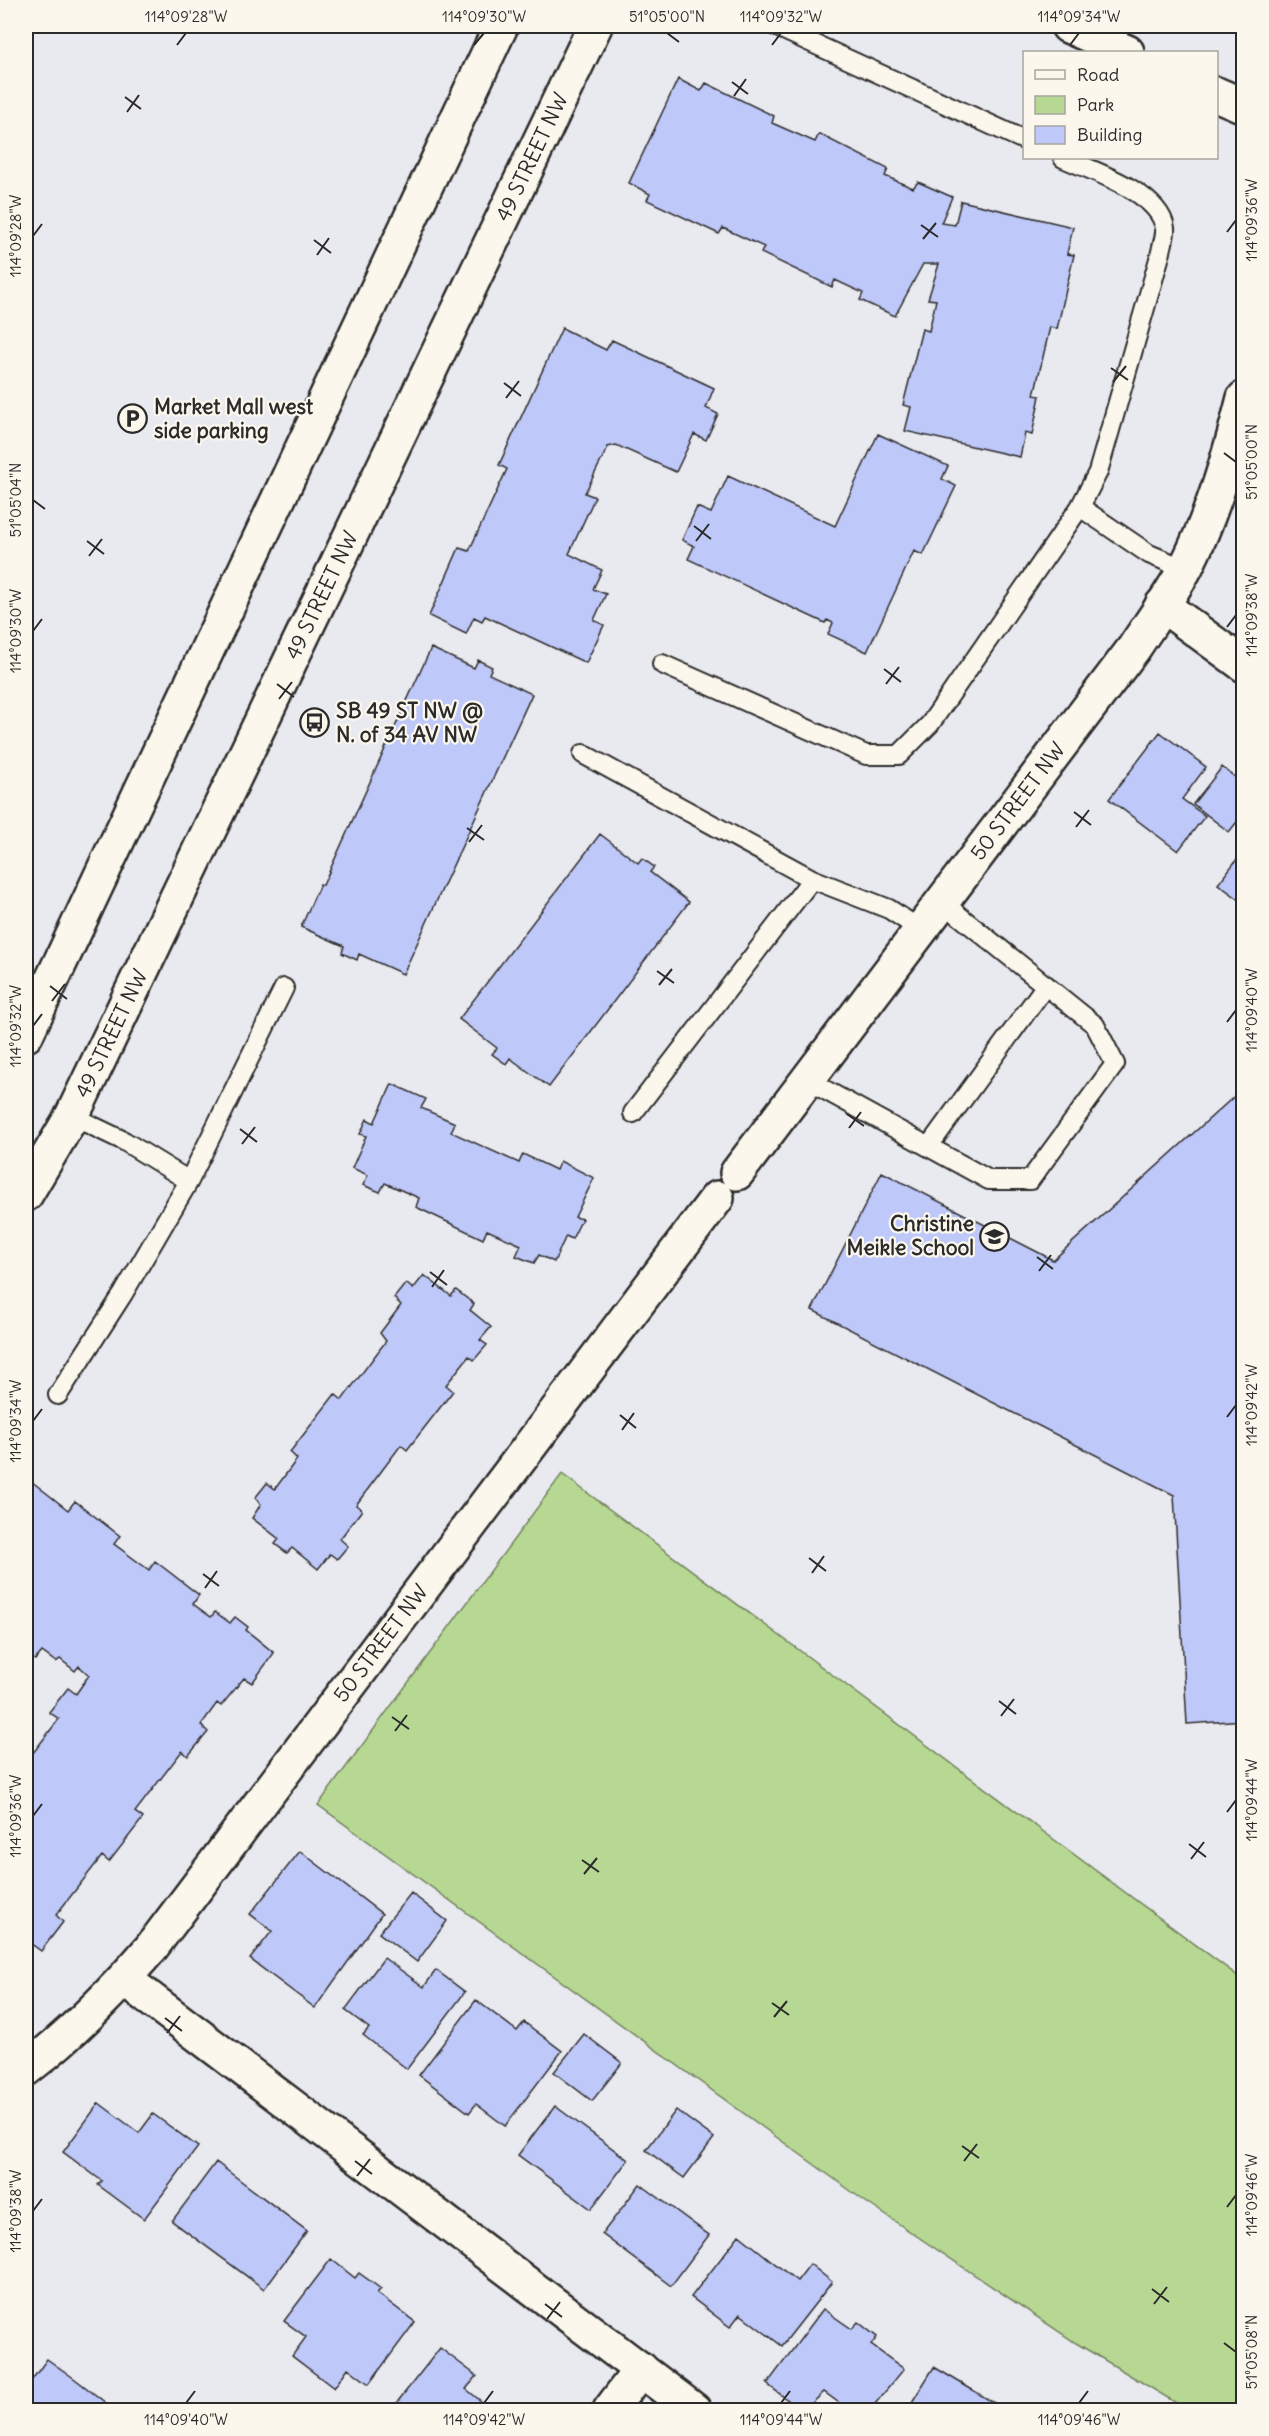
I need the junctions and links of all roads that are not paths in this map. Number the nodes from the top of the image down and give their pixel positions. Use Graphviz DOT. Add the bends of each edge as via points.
graph roads {
  1 [pos="501,26"];
  2 [pos="595,26"];
  3 [pos="775,26"];
  4 [pos="1068,26"];
  5 [pos="1125,51"];
  6 [pos="1218,95"];
  7 [pos="1244,106"];
  8 [pos="1023,140"];
  9 [pos="1065,159"];
  10 [pos="1244,398"];
  11 [pos="1080,507"];
  12 [pos="1185,569"];
  13 [pos="1162,605"];
  14 [pos="662,664"];
  15 [pos="1244,665"];
  16 [pos="583,754"];
  17 [pos="812,879"];
  18 [pos="942,902"];
  19 [pos="921,930"];
  20 [pos="1046,985"];
  21 [pos="284,988"];
  22 [pos="26,1035"];
  23 [pos="807,1080"];
  24 [pos="633,1113"];
  25 [pos="72,1116"];
  26 [pos="928,1146"];
  27 [pos="189,1181"];
  28 [pos="26,1194"];
  29 [pos="58,1395"];
  30 [pos="124,1979"];
  31 [pos="26,2069"];
  32 [pos="641,2369"];
  33 [pos="610,2410"];
  34 [pos="694,2410"];
  1 -- 22 [label="street"];
  2 -- 25 [label="street, 49 STREET NW"];
  3 -- 8 [label="lane"];
  4 -- 5 [label="street"];
  6 -- 7 [label="street"];
  9 -- 11 [label="lane" via="1129,188 1152,204 1165,228 1098,472"];
  10 -- 12 [label="street, 50 STREET NW" via="1228,464"];
  11 -- 12 [label="lane" via="1149,554"];
  11 -- 14 [label="lane" via="930,724 899,755 866,756"];
  12 -- 13 [label="street, 50 STREET NW"];
  13 -- 15 [label="street"];
  13 -- 18 [label="street, 50 STREET NW" via="1134,648"];
  16 -- 17 [label="lane"];
  17 -- 19 [label="lane" via="889,909"];
  17 -- 24 [label="lane"];
  18 -- 19 [label="street, 50 STREET NW"];
  18 -- 20 [label="lane"];
  19 -- 23 [label="street, 50 STREET NW"];
  20 -- 26 [label="lane"];
  20 -- 26 [label="lane" via="1095,1025 1115,1064 1030,1180 989,1180"];
  21 -- 27 [label="lane"];
  23 -- 26 [label="lane"];
  23 -- 30 [label="street, 50 STREET NW"];
  25 -- 27 [label="lane" via="124,1141"];
  25 -- 28 [label="street, 49 STREET NW"];
  27 -- 29 [label="lane"];
  30 -- 31 [label="street, 50 STREET NW"];
  30 -- 32 [label="street"];
  32 -- 33 [label="street"];
  32 -- 34 [label="street"];
}
